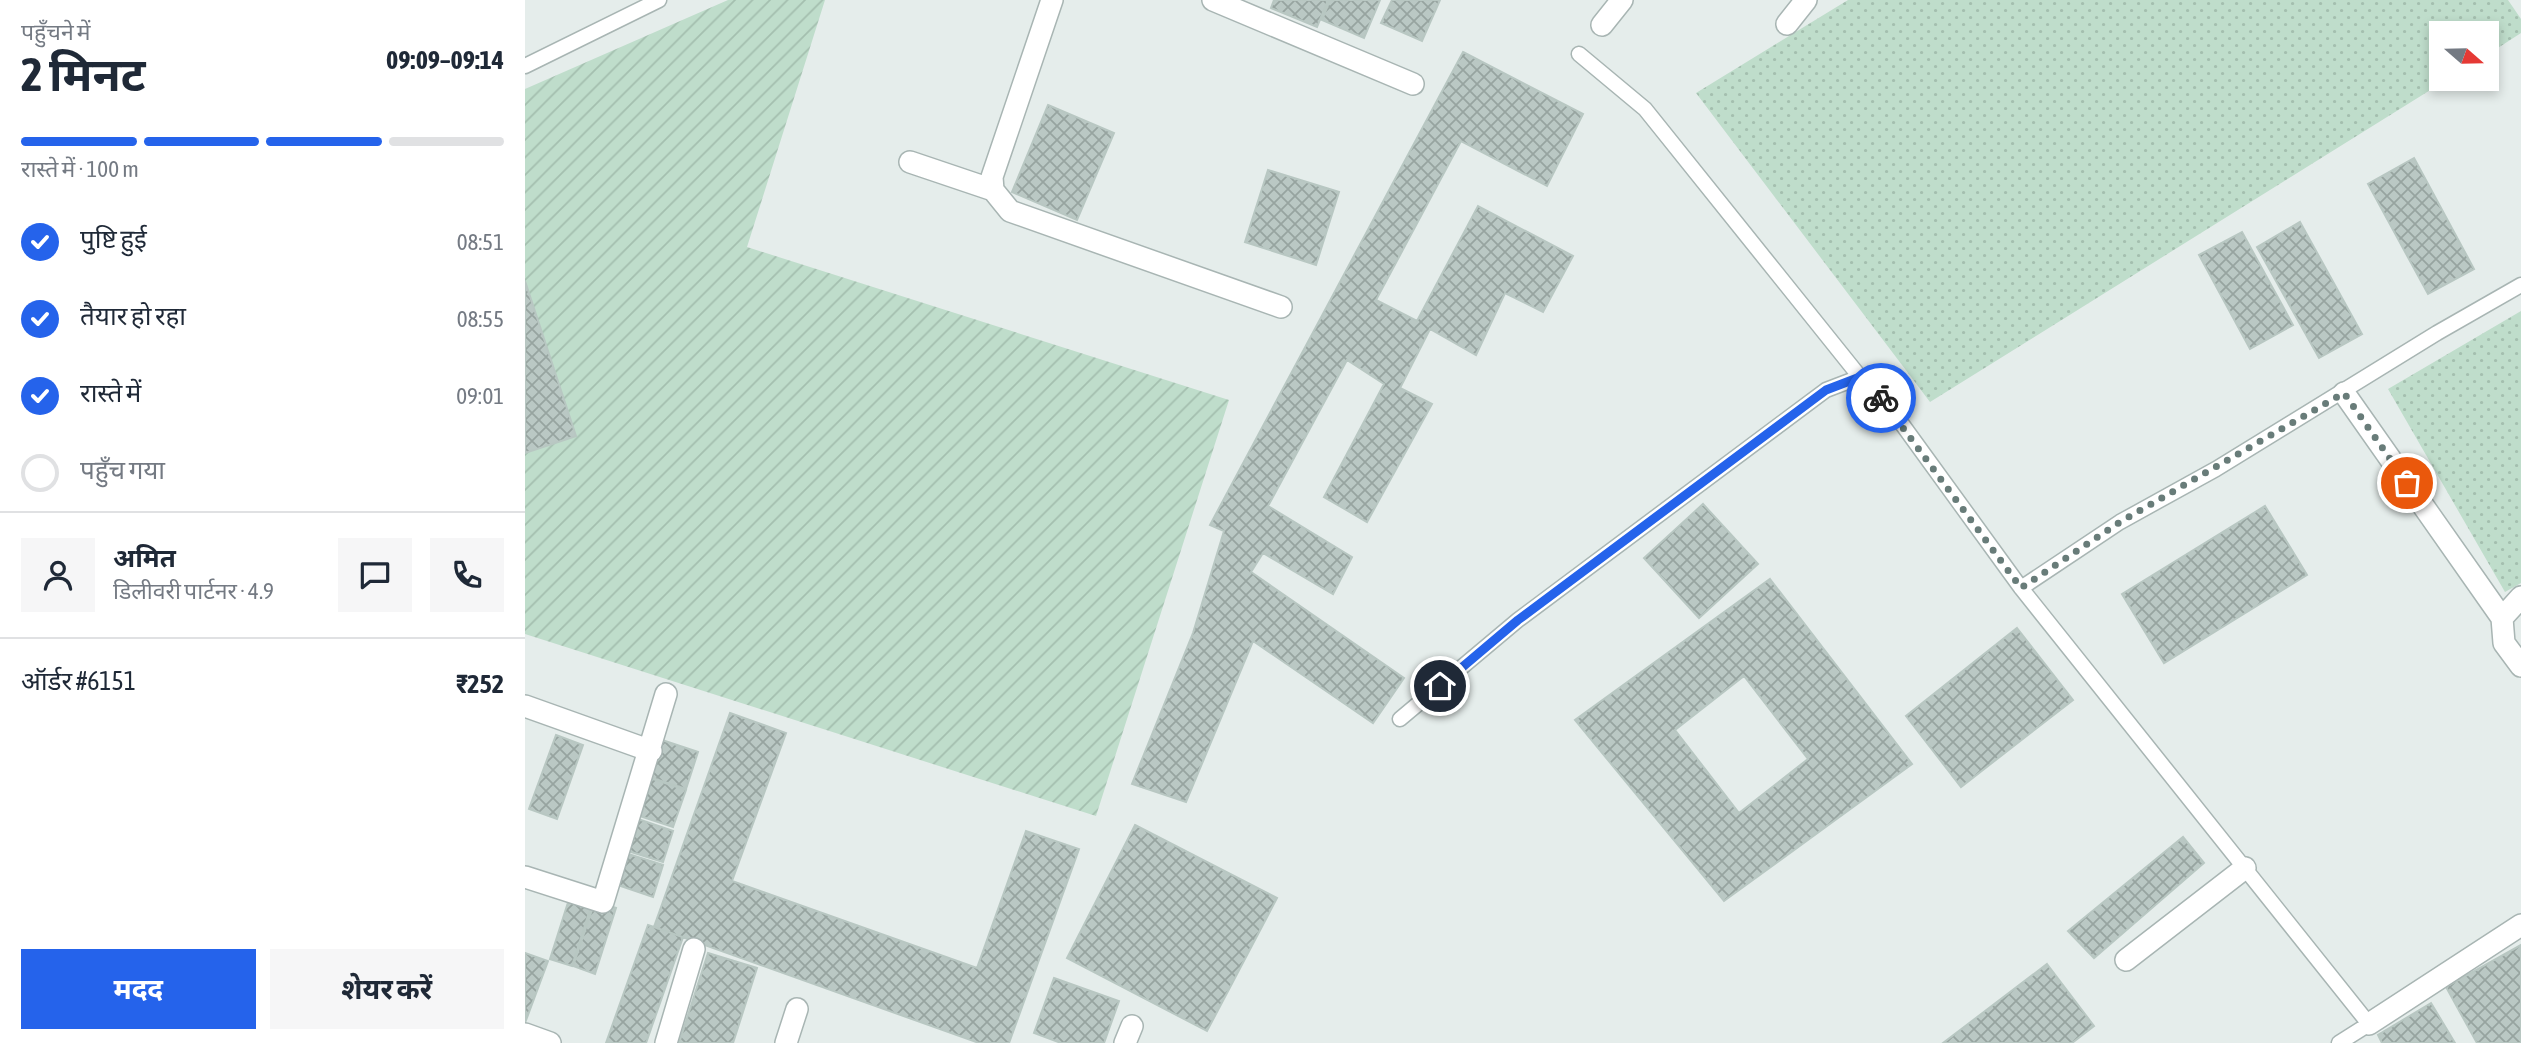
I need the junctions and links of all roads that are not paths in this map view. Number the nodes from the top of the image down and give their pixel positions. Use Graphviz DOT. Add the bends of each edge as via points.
graph roads {
  1 [pos="659,0"];
  2 [pos="1052,0"];
  3 [pos="1213,0"];
  4 [pos="1622,0"];
  5 [pos="1807,0"];
  6 [pos="1787,24"];
  7 [pos="1602,25"];
  8 [pos="1579,54"];
  9 [pos="525,66"];
  10 [pos="1413,84"];
  11 [pos="910,162"];
  12 [pos="993,190"];
  13 [pos="2521,285"];
  14 [pos="1281,307"];
  15 [pos="1860,377"];
  16 [pos="2344,393"];
  17 [pos="2021,588"];
  18 [pos="2521,597"];
  19 [pos="2502,618"];
  20 [pos="2521,666"];
  21 [pos="666,694"];
  22 [pos="525,706"];
  23 [pos="1400,719"];
  24 [pos="651,751"];
  25 [pos="2245,869"];
  26 [pos="525,877"];
  27 [pos="2521,925"];
  28 [pos="694,949"];
  29 [pos="2126,960"];
  30 [pos="797,1009"];
  31 [pos="2369,1024"];
  32 [pos="525,1034"];
  33 [pos="550,1043"];
  34 [pos="666,1043"];
  35 [pos="786,1043"];
  36 [pos="2339,1043"];
  1 -- 9 [label="lane"];
  2 -- 12 [label="street" via="992,177"];
  3 -- 10 [label="street"];
  4 -- 7 [label="street"];
  5 -- 6 [label="street"];
  8 -- 15 [label="lane" via="1645,109"];
  11 -- 12 [label="street"];
  12 -- 14 [label="street" via="1010,211"];
  13 -- 16 [label="lane" via="2437,332"];
  15 -- 17 [label="lane" via="1886,402"];
  15 -- 23 [label="lane" via="1826,390 1518,620"];
  16 -- 17 [label="lane" via="2120,522"];
  16 -- 19 [label="street"];
  17 -- 25 [label="lane"];
  18 -- 19 [label="street"];
  19 -- 20 [label="street" via="2504,643"];
  21 -- 24 [label="street"];
  22 -- 24 [label="street"];
  24 -- 26 [label="street" via="603,902"];
  25 -- 29 [label="street"];
  25 -- 31 [label="lane"];
  27 -- 31 [label="street"];
  28 -- 34 [label="street"];
  30 -- 35 [label="street"];
  31 -- 36 [label="lane"];
  32 -- 33 [label="street"];
}
